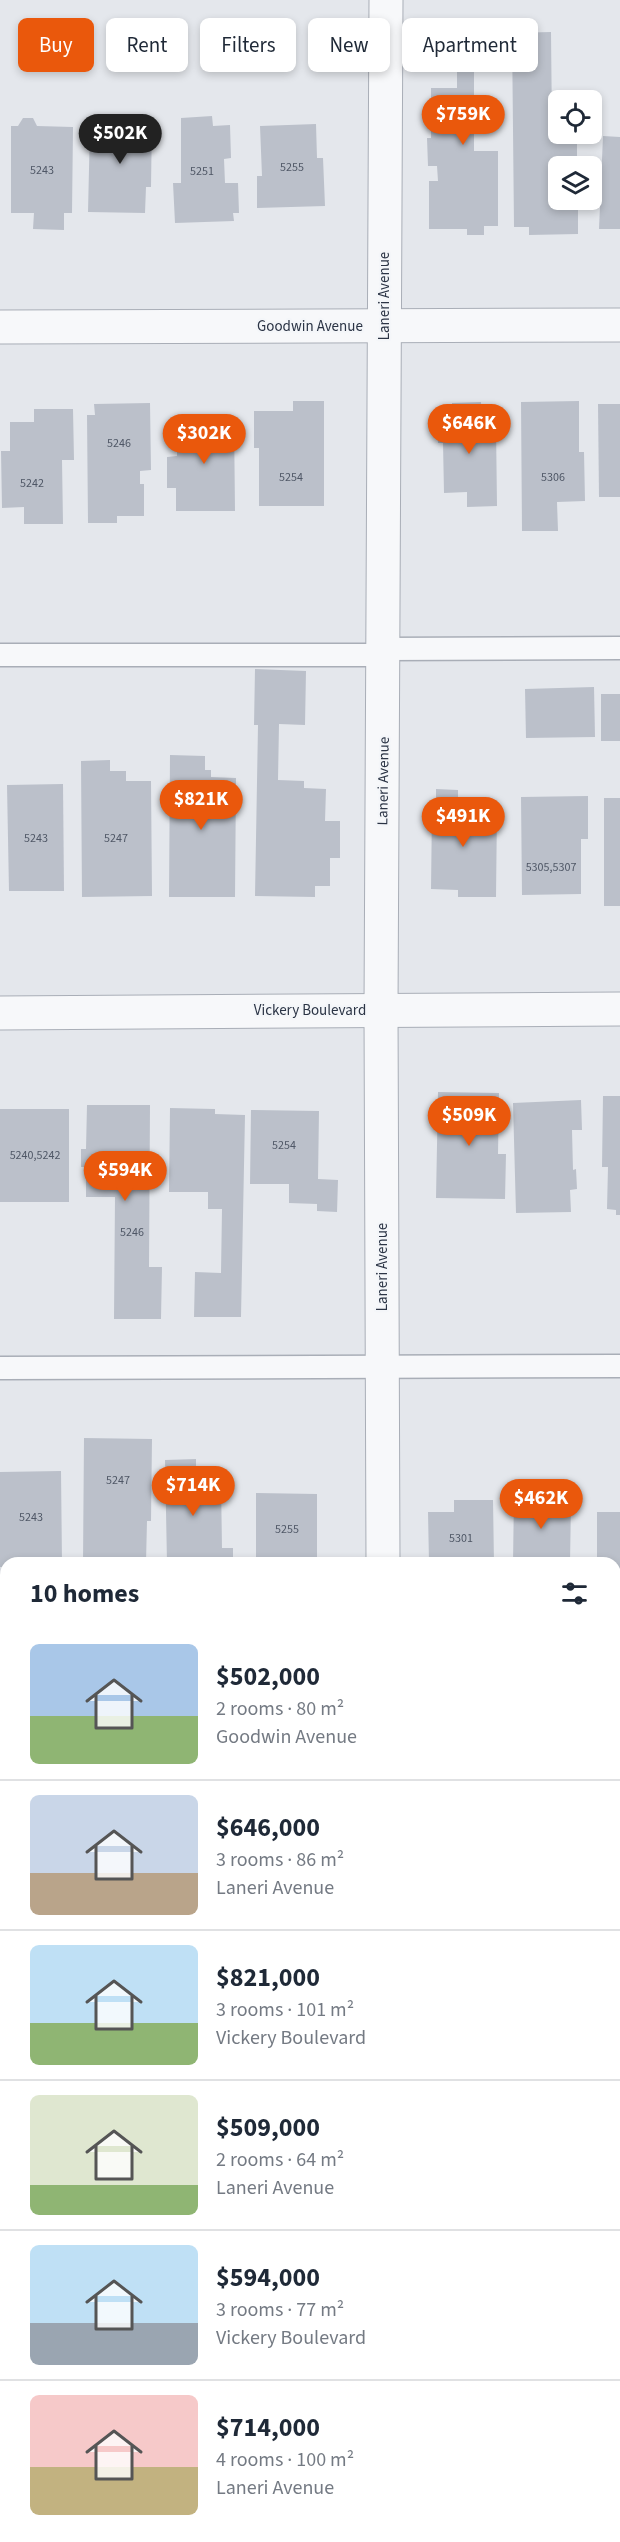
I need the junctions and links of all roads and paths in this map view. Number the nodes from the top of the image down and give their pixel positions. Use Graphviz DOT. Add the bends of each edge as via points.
graph roads {
  1 [pos="386,0"];
  2 [pos="620,325"];
  3 [pos="384,326"];
  4 [pos="0,327"];
  5 [pos="620,648"];
  6 [pos="384,652"];
  7 [pos="0,655"];
  8 [pos="620,1009"];
  9 [pos="381,1010"];
  10 [pos="0,1013"];
  11 [pos="620,1366"];
  12 [pos="382,1367"];
  13 [pos="0,1368"];
  14 [pos="383,1557"];
  1 -- 3 [label="street, Laneri Avenue"];
  2 -- 3 [label="street, Goodwin Avenue"];
  3 -- 4 [label="street, Goodwin Avenue"];
  3 -- 6 [label="street, Laneri Avenue"];
  5 -- 6 [label="lane"];
  6 -- 7 [label="lane"];
  6 -- 9 [label="street, Laneri Avenue"];
  8 -- 9 [label="street, Vickery Boulevard"];
  9 -- 10 [label="street, Vickery Boulevard"];
  9 -- 12 [label="street, Laneri Avenue"];
  11 -- 12 [label="lane"];
  12 -- 13 [label="lane"];
  12 -- 14 [label="street, Laneri Avenue"];
}
